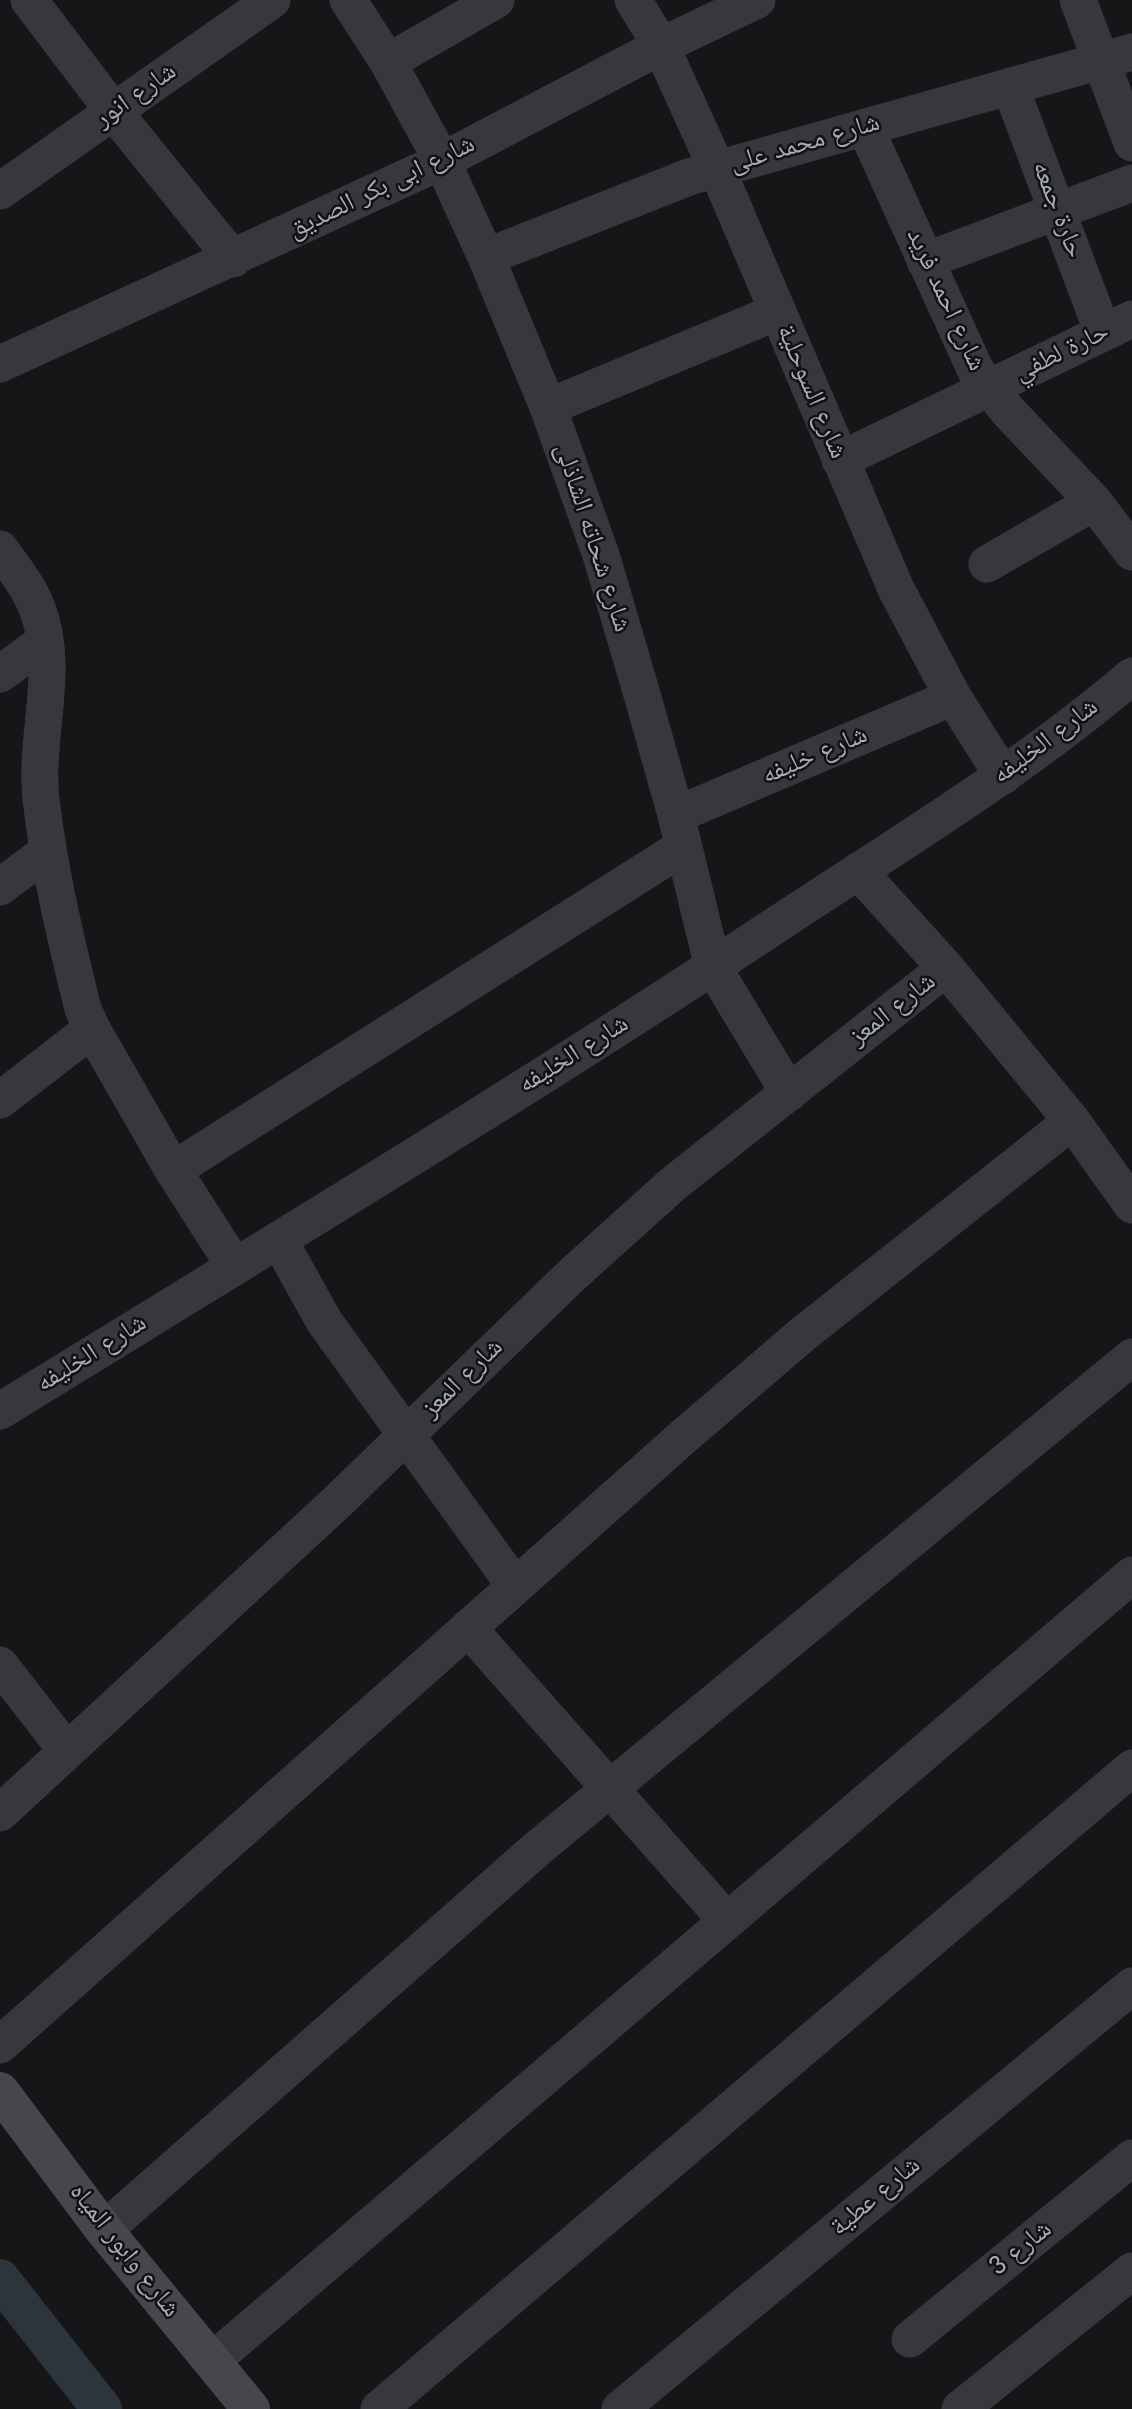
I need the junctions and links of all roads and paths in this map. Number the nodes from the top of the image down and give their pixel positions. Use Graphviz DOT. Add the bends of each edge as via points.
graph roads {
  1 [pos="29,0"];
  2 [pos="272,0"];
  3 [pos="348,0"];
  4 [pos="496,0"];
  5 [pos="633,0"];
  6 [pos="758,0"];
  7 [pos="1078,0"];
  8 [pos="661,46"];
  9 [pos="1116,57"];
  10 [pos="388,62"];
  11 [pos="1010,86"];
  12 [pos="114,112"];
  13 [pos="865,127"];
  14 [pos="1132,143"];
  15 [pos="442,161"];
  16 [pos="717,169"];
  17 [pos="1132,183"];
  18 [pos="0,191"];
  19 [pos="1058,211"];
  20 [pos="486,257"];
  21 [pos="233,259"];
  22 [pos="925,261"];
  23 [pos="777,312"];
  24 [pos="1118,326"];
  25 [pos="0,364"];
  26 [pos="988,388"];
  27 [pos="548,407"];
  28 [pos="840,460"];
  29 [pos="1094,502"];
  30 [pos="1132,552"];
  31 [pos="1,553"];
  32 [pos="988,564"];
  33 [pos="45,641"];
  34 [pos="0,674"];
  35 [pos="1132,676"];
  36 [pos="953,697"];
  37 [pos="1003,776"];
  38 [pos="680,831"];
  39 [pos="48,851"];
  40 [pos="858,871"];
  41 [pos="0,887"];
  42 [pos="713,967"];
  43 [pos="946,968"];
  44 [pos="92,1030"];
  45 [pos="789,1093"];
  46 [pos="0,1100"];
  47 [pos="1072,1121"];
  48 [pos="173,1170"];
  49 [pos="1132,1205"];
  50 [pos="279,1240"];
  51 [pos="235,1267"];
  52 [pos="1132,1357"];
  53 [pos="0,1411"];
  54 [pos="406,1434"];
  55 [pos="1132,1576"];
  56 [pos="515,1586"];
  57 [pos="468,1628"];
  58 [pos="0,1665"];
  59 [pos="67,1751"];
  60 [pos="1132,1768"];
  61 [pos="609,1789"];
  62 [pos="0,1813"];
  63 [pos="727,1921"];
  64 [pos="1132,1986"];
  65 [pos="0,2045"];
  66 [pos="0,2091"];
  67 [pos="1132,2158"];
  68 [pos="104,2230"];
  69 [pos="1132,2271"];
  70 [pos="910,2339"];
  71 [pos="212,2361"];
  72 [pos="251,2409"];
  73 [pos="379,2409"];
  74 [pos="620,2409"];
  75 [pos="960,2409"];
  1 -- 12 [label="street"];
  2 -- 12 [label="street, شارع انور"];
  3 -- 10 [label="street, شارع شحاته الشاذلى"];
  4 -- 10 [label="street"];
  5 -- 8 [label="street, شارع السوحلية"];
  6 -- 8 [label="street, شارع ابى بكر الصديق"];
  7 -- 9 [label="street"];
  8 -- 15 [label="street, شارع ابى بكر الصديق"];
  8 -- 16 [label="street, شارع السوحلية"];
  9 -- 11 [label="street, شارع محمد على"];
  9 -- 14 [label="street"];
  10 -- 15 [label="street, شارع شحاته الشاذلى"];
  11 -- 13 [label="street, شارع محمد على"];
  11 -- 19 [label="street, حارة جمعه"];
  12 -- 18 [label="street, شارع انور"];
  12 -- 21 [label="street"];
  13 -- 16 [label="street, شارع محمد على"];
  13 -- 22 [label="street, شارع احمد فريد"];
  15 -- 20 [label="street, شارع شحاته الشاذلى"];
  15 -- 21 [label="street, شارع ابى بكر الصديق"];
  16 -- 20 [label="street, شارع محمد على"];
  16 -- 23 [label="street, شارع السوحلية"];
  17 -- 19 [label="street"];
  19 -- 22 [label="street"];
  19 -- 24 [label="street, حارة جمعه"];
  20 -- 27 [label="street, شارع شحاته الشاذلى"];
  21 -- 25 [label="street, شارع ابى بكر الصديق"];
  22 -- 26 [label="street, شارع احمد فريد"];
  23 -- 27 [label="street"];
  23 -- 28 [label="street, شارع السوحلية"];
  24 -- 26 [label="street, حارة لطفي"];
  26 -- 28 [label="street, حارة لطفي"];
  26 -- 29 [label="street, شارع احمد فريد"];
  27 -- 38 [label="street, شارع شحاته الشاذلى" via="601,555"];
  28 -- 36 [label="street, شارع السوحلية" via="895,589"];
  29 -- 30 [label="street, شارع احمد فريد"];
  29 -- 32 [label="street"];
  31 -- 33 [label="street" via="37,607"];
  33 -- 34 [label="street"];
  33 -- 39 [label="street" via="48,679 40,796"];
  35 -- 37 [label="street, شارع الخليفه"];
  36 -- 37 [label="street, شارع السوحلية"];
  36 -- 38 [label="street, شارع خليفه"];
  37 -- 40 [label="street, شارع الخليفه"];
  38 -- 42 [label="street, شارع شحاته الشاذلى"];
  38 -- 48 [label="street, شارع خليفه"];
  39 -- 41 [label="street"];
  39 -- 44 [label="street" via="83,1009"];
  40 -- 42 [label="street, شارع الخليفه"];
  40 -- 43 [label="street"];
  42 -- 45 [label="street, شارع شحاته الشاذلى"];
  42 -- 50 [label="street, شارع الخليفه"];
  43 -- 45 [label="street, شارع المعز"];
  43 -- 47 [label="street"];
  44 -- 46 [label="street"];
  44 -- 48 [label="street"];
  45 -- 54 [label="street, شارع المعز" via="663,1193"];
  47 -- 49 [label="street"];
  47 -- 56 [label="street" via="803,1334"];
  48 -- 51 [label="street"];
  50 -- 51 [label="street, شارع الخليفه"];
  50 -- 54 [label="street" via="324,1321"];
  51 -- 53 [label="street, شارع الخليفه"];
  52 -- 61 [label="street"];
  54 -- 56 [label="street"];
  54 -- 59 [label="street, شارع المعز"];
  55 -- 63 [label="street"];
  56 -- 57 [label="street"];
  57 -- 61 [label="street"];
  57 -- 65 [label="street"];
  58 -- 59 [label="street"];
  59 -- 62 [label="street, شارع المعز"];
  60 -- 73 [label="street"];
  61 -- 63 [label="street"];
  61 -- 68 [label="street"];
  63 -- 71 [label="street"];
  64 -- 74 [label="street, شارع عطية"];
  66 -- 68 [label="main road, شارع وابور المياه"];
  67 -- 70 [label="street, شارع 3"];
  68 -- 71 [label="main road, شارع وابور المياه"];
  69 -- 75 [label="street"];
  71 -- 72 [label="main road, شارع وابور المياه"];
}
